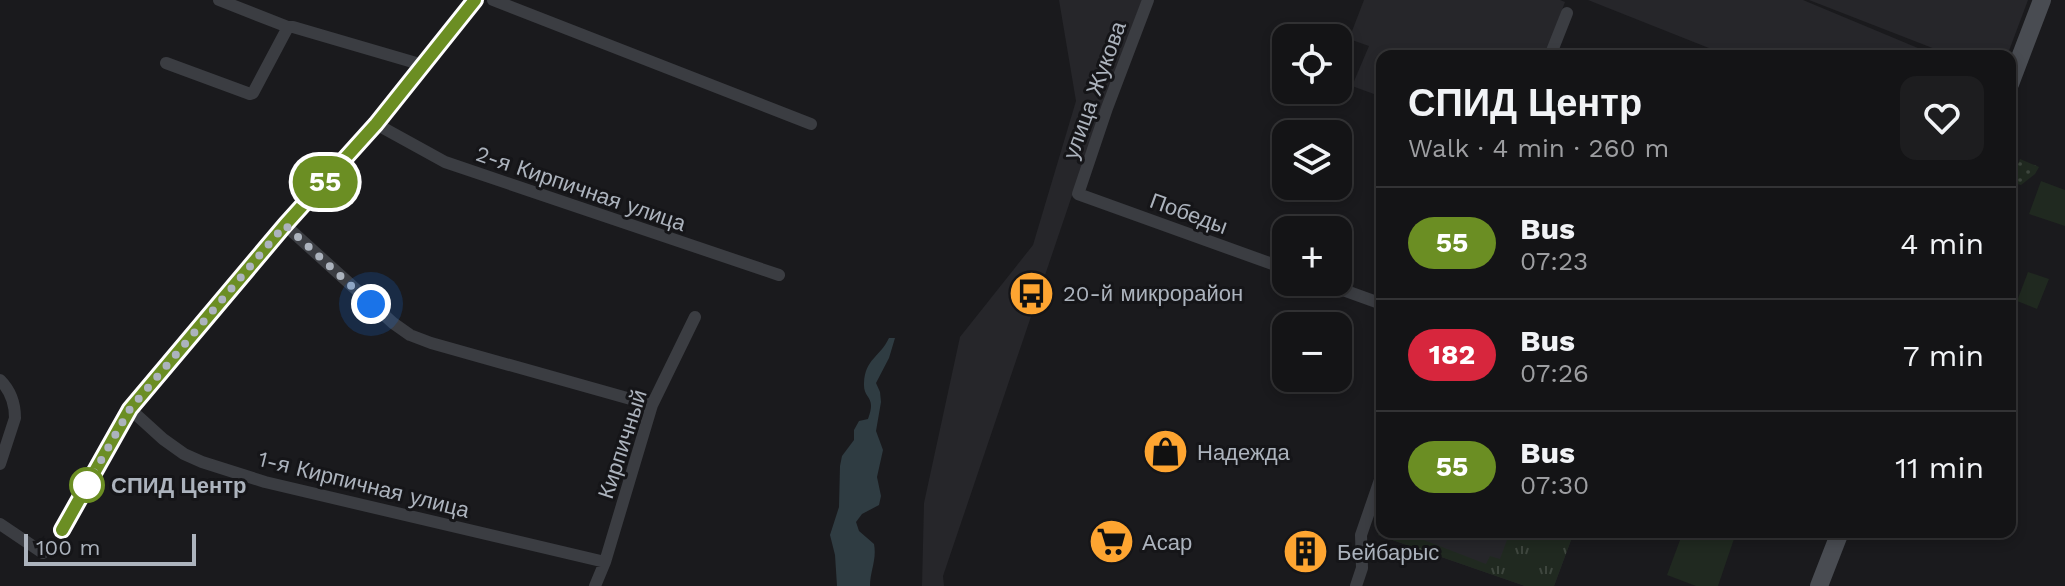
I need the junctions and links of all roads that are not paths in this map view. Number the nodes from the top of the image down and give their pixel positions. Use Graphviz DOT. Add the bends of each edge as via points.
graph roads {
  1 [pos="219,0"];
  2 [pos="475,0"];
  3 [pos="493,0"];
  4 [pos="1148,0"];
  5 [pos="2042,0"];
  6 [pos="1567,13"];
  7 [pos="288,27"];
  8 [pos="1552,50"];
  9 [pos="166,63"];
  10 [pos="423,65"];
  11 [pos="2016,68"];
  12 [pos="376,124"];
  13 [pos="811,124"];
  14 [pos="1078,194"];
  15 [pos="285,225"];
  16 [pos="1272,264"];
  17 [pos="779,275"];
  18 [pos="1352,293"];
  19 [pos="1376,302"];
  20 [pos="695,317"];
  21 [pos="0,380"];
  22 [pos="652,405"];
  23 [pos="130,409"];
  24 [pos="0,464"];
  25 [pos="1376,491"];
  26 [pos="0,524"];
  27 [pos="62,530"];
  28 [pos="1838,538"];
  29 [pos="43,553"];
  30 [pos="605,562"];
  31 [pos="595,586"];
  32 [pos="1356,586"];
  33 [pos="1819,586"];
  1 -- 7 [label="street"];
  2 -- 10 [label="street"];
  3 -- 13 [label="street"];
  4 -- 14 [label="street, улица Жукова"];
  5 -- 11 [label="main road"];
  6 -- 8 [label="street"];
  7 -- 9 [label="street" via="250,94"];
  7 -- 10 [label="street"];
  10 -- 12 [label="street"];
  12 -- 15 [label="street"];
  12 -- 17 [label="street, 2-я Кирпичная улица" via="445,162"];
  14 -- 16 [label="street, Победы"];
  15 -- 22 [label="street" via="393,323 420,340"];
  15 -- 23 [label="street"];
  18 -- 19 [label="street"];
  20 -- 22 [label="street, Кирпичный"];
  21 -- 24 [label="street" via="13,400 15,418"];
  22 -- 30 [label="street, Кирпичный"];
  23 -- 27 [label="street"];
  23 -- 30 [label="street, 1-я Кирпичная улица" via="163,439 202,462 265,482"];
  25 -- 32 [label="street" via="1361,535 1362,568"];
  26 -- 29 [label="street"];
  28 -- 33 [label="main road"];
  30 -- 31 [label="street, Кирпичный"];
}
